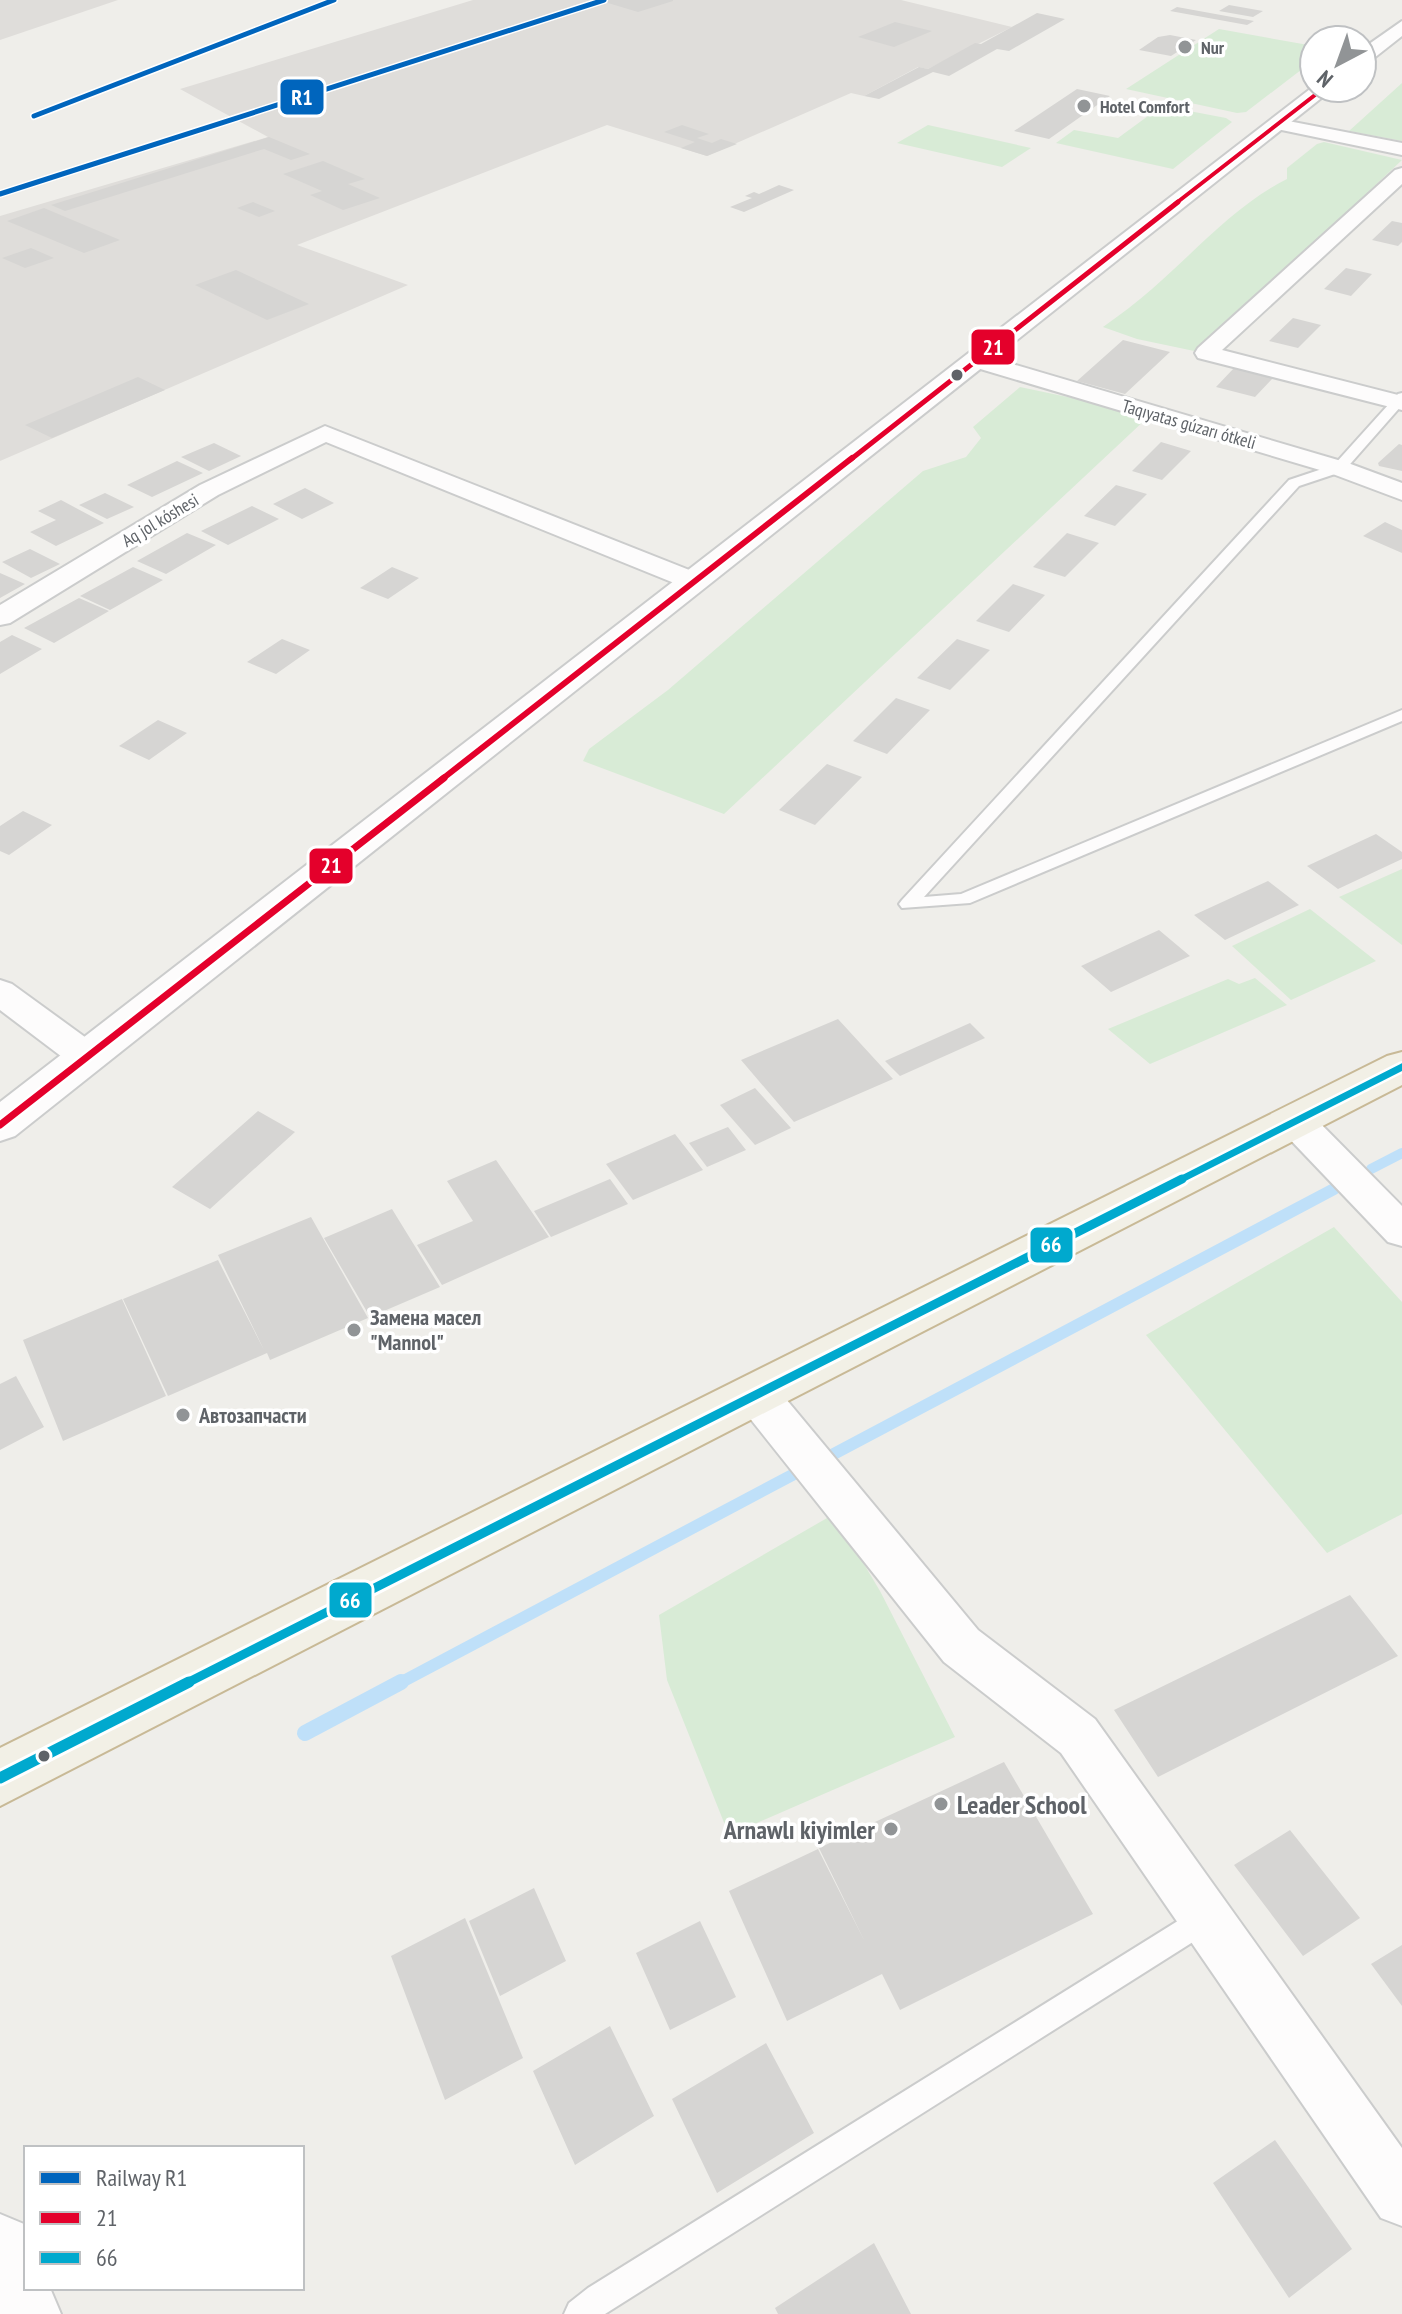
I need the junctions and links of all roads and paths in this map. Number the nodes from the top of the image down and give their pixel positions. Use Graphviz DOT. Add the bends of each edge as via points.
graph roads {
  1 [pos="1402,27"];
  2 [pos="1378,46"];
  3 [pos="1304,104"];
  4 [pos="1278,124"];
  5 [pos="1402,149"];
  6 [pos="1402,174"];
  7 [pos="975,360"];
  8 [pos="1400,401"];
  9 [pos="1339,468"];
  10 [pos="1402,492"];
  11 [pos="693,581"];
  12 [pos="0,617"];
  13 [pos="1402,715"];
  14 [pos="0,992"];
  15 [pos="87,1057"];
  16 [pos="1402,1067"];
  17 [pos="1295,1121"];
  18 [pos="0,1125"];
  19 [pos="1402,1231"];
  20 [pos="756,1394"];
  21 [pos="0,1778"];
  22 [pos="1205,1918"];
  23 [pos="1402,2197"];
  24 [pos="0,2248"];
  25 [pos="26,2314"];
  26 [pos="580,2314"];
  1 -- 2 [label="street"];
  3 -- 4 [label="street"];
  4 -- 5 [label="street"];
  4 -- 7 [label="street"];
  6 -- 8 [label="street" via="1206,353"];
  7 -- 9 [label="street, Taqıyatas gúzarı ótkeli"];
  7 -- 11 [label="street"];
  8 -- 9 [label="lane"];
  9 -- 10 [label="street, Taqıyatas gúzarı ótkeli"];
  9 -- 13 [label="lane" via="1294,483 908,904 964,899"];
  11 -- 12 [label="street, Aq jol kóshesi" via="325,433 209,490"];
  11 -- 15 [label="street"];
  14 -- 15 [label="street"];
  15 -- 18 [label="street"];
  16 -- 17 [label="highway"];
  17 -- 19 [label="street"];
  17 -- 20 [label="highway"];
  20 -- 21 [label="highway"];
  20 -- 22 [label="street" via="961,1646 1078,1736"];
  22 -- 23 [label="street"];
  22 -- 26 [label="lane"];
  24 -- 25 [label="street"];
}
